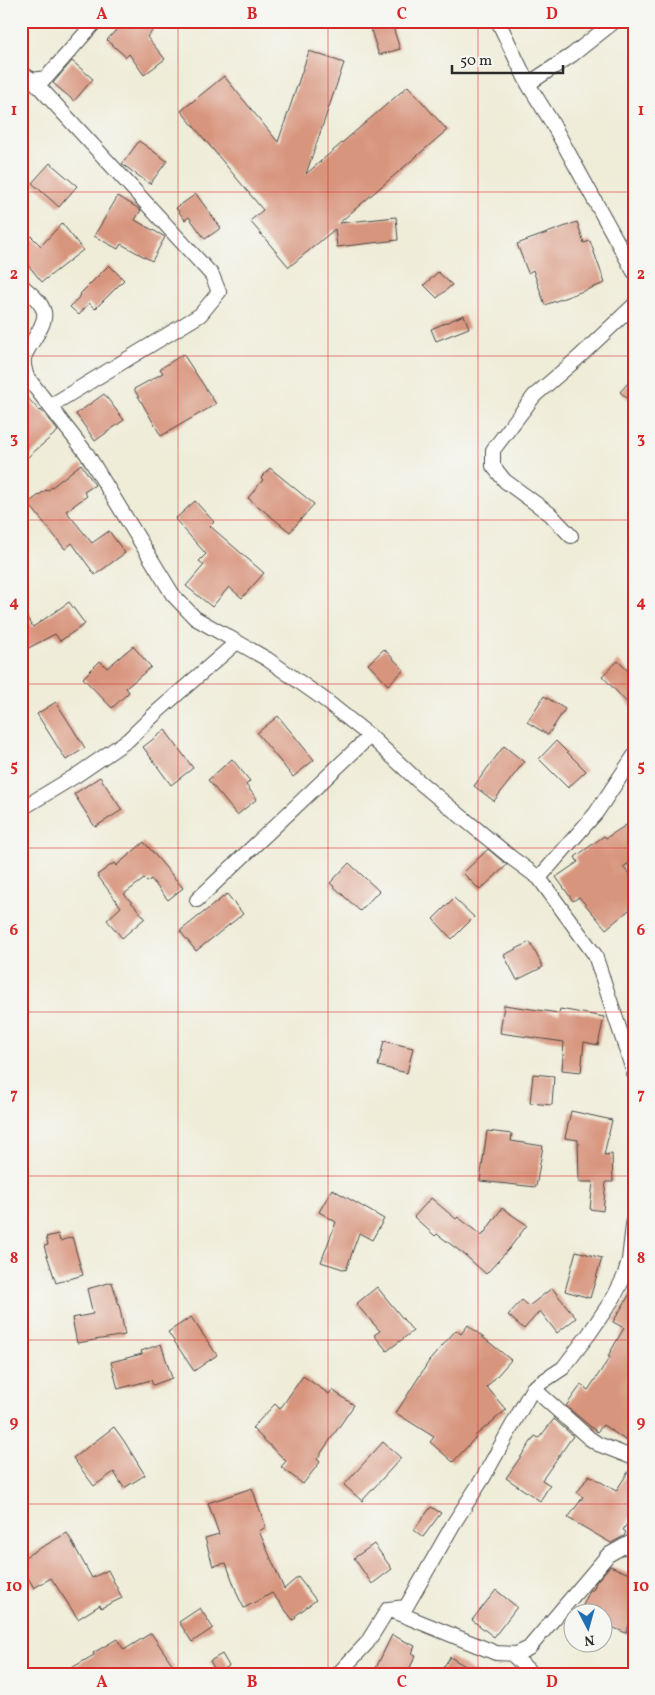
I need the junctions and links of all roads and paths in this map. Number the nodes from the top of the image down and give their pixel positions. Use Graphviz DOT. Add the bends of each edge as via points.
graph roads {
  1 [pos="96,21"];
  2 [pos="498,21"];
  3 [pos="615,21"];
  4 [pos="27,77"];
  5 [pos="528,84"];
  6 [pos="634,272"];
  7 [pos="21,285"];
  8 [pos="634,304"];
  9 [pos="50,406"];
  10 [pos="571,536"];
  11 [pos="236,642"];
  12 [pos="370,736"];
  13 [pos="634,756"];
  14 [pos="21,809"];
  15 [pos="540,878"];
  16 [pos="197,900"];
  17 [pos="634,1073"];
  18 [pos="634,1217"];
  19 [pos="533,1388"];
  20 [pos="634,1458"];
  21 [pos="634,1539"];
  22 [pos="388,1609"];
  23 [pos="512,1654"];
  24 [pos="338,1674"];
  25 [pos="532,1674"];
  1 -- 4 [label="street" via="46,78"];
  2 -- 5 [label="street"];
  3 -- 5 [label="street" via="572,56"];
  4 -- 9 [label="street" via="212,275 219,292 200,315"];
  5 -- 6 [label="street"];
  7 -- 9 [label="street" via="40,303 44,312 44,319 24,358 24,367 27,377"];
  8 -- 10 [label="street" via="534,396 493,450 493,466 504,481 550,514"];
  9 -- 11 [label="street" via="87,454 173,595 195,618"];
  11 -- 12 [label="street" via="267,658"];
  11 -- 14 [label="street" via="128,740 77,776"];
  12 -- 15 [label="street" via="417,780"];
  12 -- 16 [label="street"];
  13 -- 15 [label="street" via="596,813"];
  15 -- 17 [label="street" via="595,955"];
  18 -- 19 [label="street" via="629,1260 609,1305 563,1368"];
  19 -- 20 [label="street" via="589,1438"];
  19 -- 22 [label="street" via="406,1607"];
  21 -- 23 [label="street" via="608,1555 530,1648"];
  22 -- 23 [label="street" via="496,1653"];
  22 -- 24 [label="street" via="366,1643"];
  23 -- 25 [label="street"];
}
